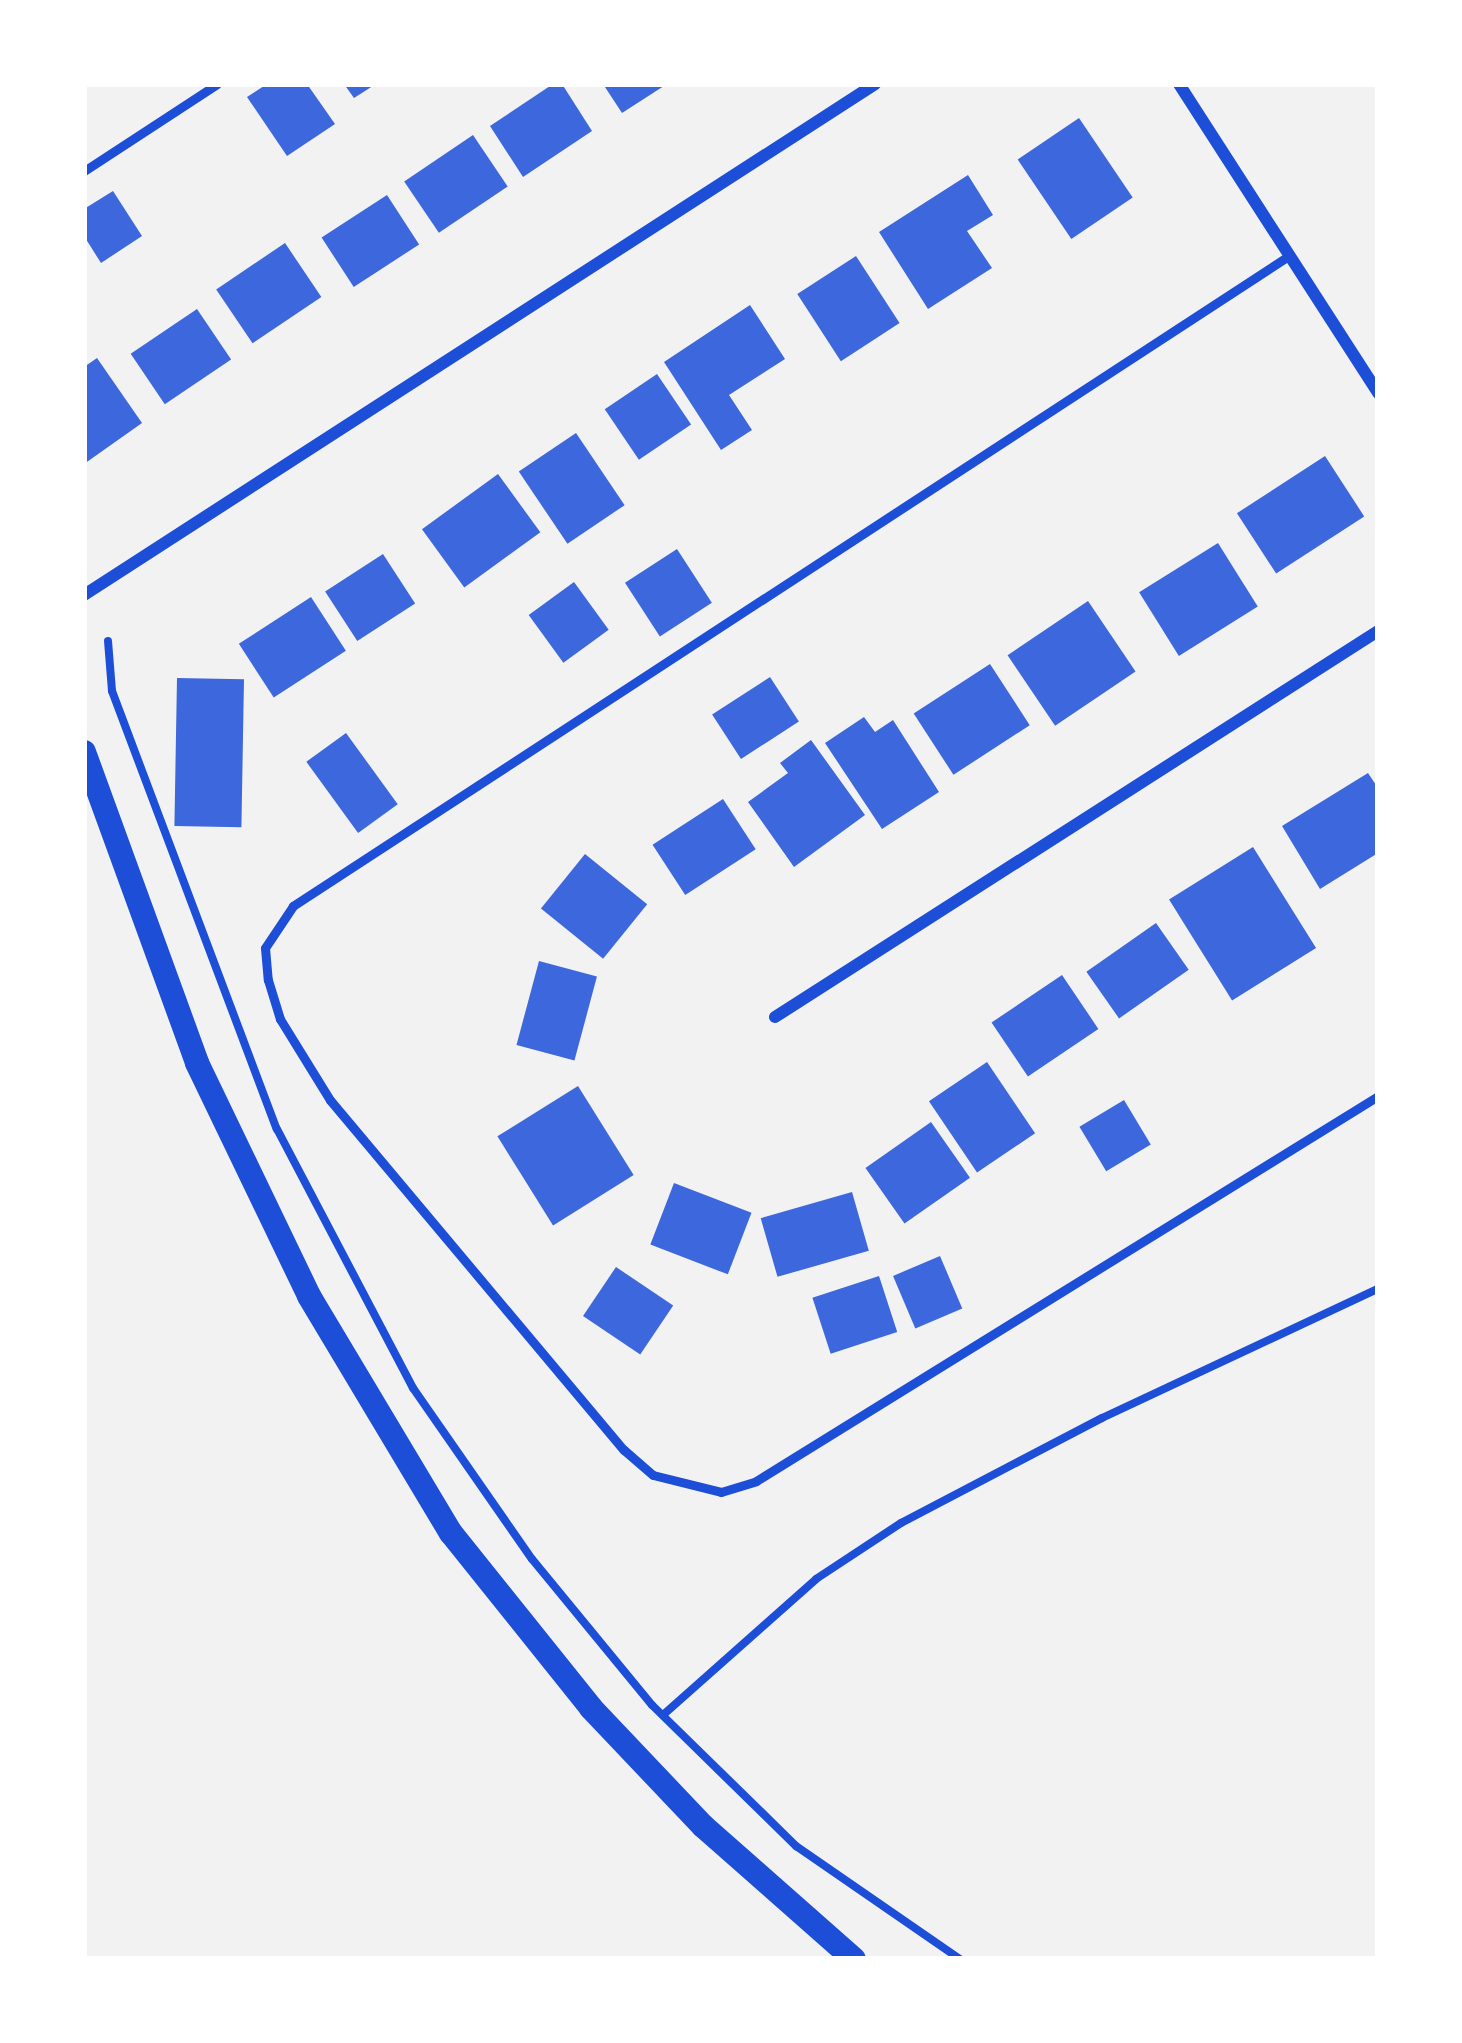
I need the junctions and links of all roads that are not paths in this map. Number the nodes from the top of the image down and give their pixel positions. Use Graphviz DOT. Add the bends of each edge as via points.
graph roads {
  1 [pos="217,84"];
  2 [pos="874,84"];
  3 [pos="1179,84"];
  4 [pos="84,171"];
  5 [pos="1290,255"];
  6 [pos="1378,393"];
  7 [pos="84,595"];
  8 [pos="1378,631"];
  9 [pos="84,752"];
  10 [pos="776,1017"];
  11 [pos="1378,1096"];
  12 [pos="854,1959"];
  1 -- 4 [label="lane"];
  2 -- 7 [label="street"];
  3 -- 5 [label="street"];
  5 -- 6 [label="street"];
  5 -- 11 [label="lane" via="293,905 272,928 268,980 290,1038 330,1100 624,1450 653,1475 721,1492 756,1481"];
  8 -- 10 [label="street"];
  9 -- 12 [label="main road" via="196,1063 309,1295 451,1533 591,1708 703,1826"];
}
